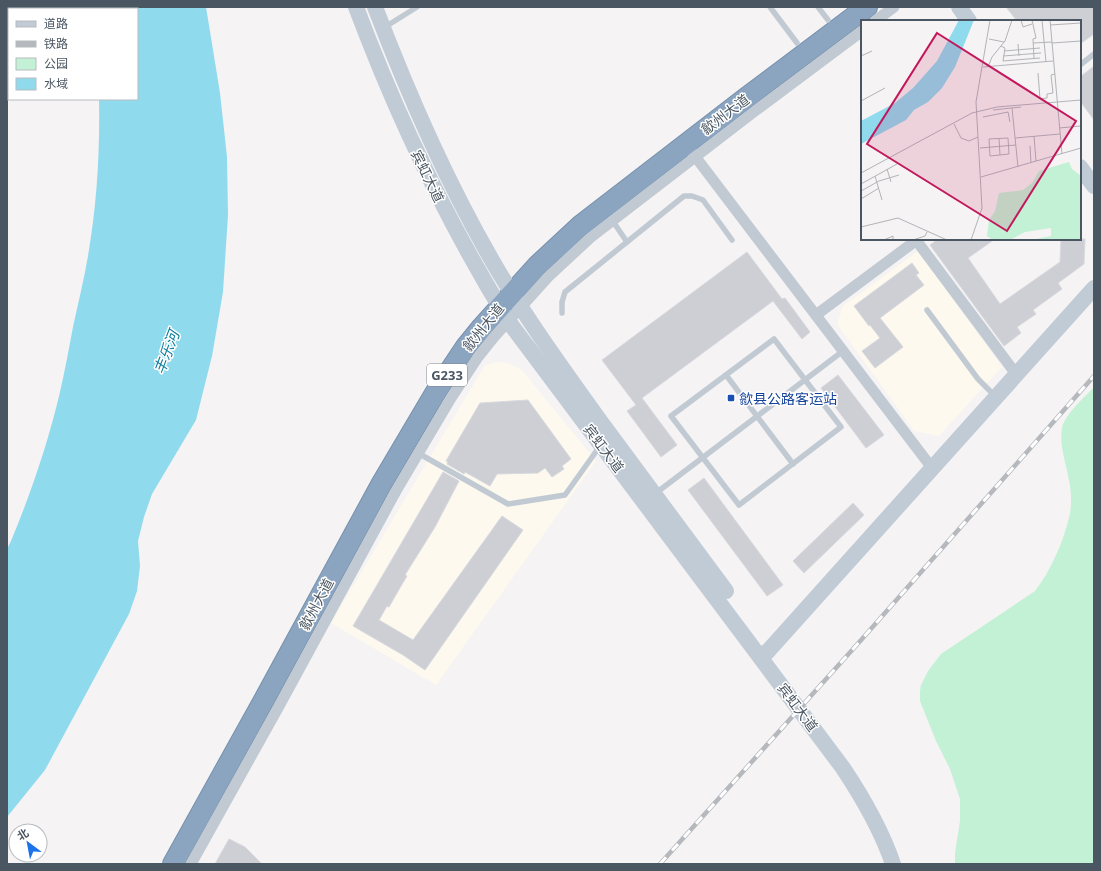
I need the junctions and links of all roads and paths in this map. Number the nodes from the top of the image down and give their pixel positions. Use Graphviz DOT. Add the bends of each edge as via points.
graph roads {
  1 [pos="356,7"];
  2 [pos="375,7"];
  3 [pos="417,7"];
  4 [pos="770,7"];
  5 [pos="845,7"];
  6 [pos="867,7"];
  7 [pos="894,7"];
  8 [pos="959,7"];
  9 [pos="410,9"];
  10 [pos="823,13"];
  11 [pos="876,20"];
  12 [pos="968,20"];
  13 [pos="383,28"];
  14 [pos="861,32"];
  15 [pos="797,43"];
  16 [pos="1094,54"];
  17 [pos="1081,64"];
  18 [pos="690,150"];
  19 [pos="1081,168"];
  20 [pos="1094,186"];
  21 [pos="612,220"];
  22 [pos="732,240"];
  23 [pos="917,240"];
  24 [pos="627,242"];
  25 [pos="1094,288"];
  26 [pos="506,300"];
  27 [pos="927,310"];
  28 [pos="562,313"];
  29 [pos="816,315"];
  30 [pos="843,351"];
  31 [pos="1016,374"];
  32 [pos="726,375"];
  33 [pos="805,380"];
  34 [pos="995,397"];
  35 [pos="757,416"];
  36 [pos="602,444"];
  37 [pos="418,453"];
  38 [pos="703,457"];
  39 [pos="793,464"];
  40 [pos="932,468"];
  41 [pos="654,494"];
  42 [pos="765,654"];
  43 [pos="158,864"];
  44 [pos="173,864"];
  45 [pos="191,864"];
  46 [pos="893,864"];
  47 [pos="905,864"];
  1 -- 26 [label="main road, 宾虹大道" via="390,94 450,220"];
  2 -- 13 [label="main road, 宾虹大道"];
  3 -- 9 [label="lane"];
  4 -- 15 [label="lane"];
  5 -- 10 [label="highway, 歙州大道 / G233"];
  6 -- 18 [label="highway, 歙州大道 / G233"];
  7 -- 11 [label="street"];
  8 -- 12 [label="main road"];
  9 -- 13 [label="lane"];
  10 -- 15 [label="highway, 歙州大道 / G233"];
  13 -- 26 [label="main road, 宾虹大道" via="433,147"];
  14 -- 18 [label="street"];
  15 -- 26 [label="highway, 歙州大道 / G233" via="594,197 549,236"];
  16 -- 17 [label="lane"];
  18 -- 21 [label="street"];
  18 -- 26 [label="highway, 歙州大道 / G233" via="580,226 537,266"];
  18 -- 29 [label="street"];
  19 -- 20 [label="main road"];
  21 -- 24 [label="lane"];
  21 -- 26 [label="street" via="569,257"];
  22 -- 24 [label="lane" via="703,200 684,196"];
  23 -- 29 [label="street"];
  23 -- 31 [label="street"];
  24 -- 28 [label="lane" via="565,292"];
  25 -- 31 [label="main road"];
  26 -- 36 [label="main road, 宾虹大道"];
  26 -- 37 [label="street" via="478,357"];
  26 -- 41 [label="main road, 宾虹大道" via="548,349"];
  26 -- 43 [label="highway, 歙州大道 / G233" via="454,340 400,426"];
  26 -- 44 [label="highway, 歙州大道 / G233" via="465,348 411,433"];
  27 -- 34 [label="lane" via="978,379"];
  29 -- 30 [label="street"];
  30 -- 33 [label="lane"];
  30 -- 40 [label="street"];
  31 -- 34 [label="main road"];
  32 -- 33 [label="lane" via="774,339"];
  32 -- 35 [label="lane"];
  32 -- 38 [label="lane" via="672,416"];
  33 -- 35 [label="lane"];
  33 -- 39 [label="lane" via="841,427"];
  34 -- 40 [label="main road"];
  35 -- 38 [label="lane"];
  35 -- 39 [label="lane"];
  36 -- 37 [label="lane" via="565,496 508,504"];
  36 -- 42 [label="main road, 宾虹大道"];
  37 -- 45 [label="street"];
  38 -- 39 [label="lane" via="739,505"];
  38 -- 41 [label="lane"];
  40 -- 42 [label="main road"];
  41 -- 42 [label="main road, 宾虹大道"];
  42 -- 46 [label="main road, 宾虹大道" via="856,786"];
  42 -- 47 [label="main road, 宾虹大道" via="865,780 888,823"];
}
